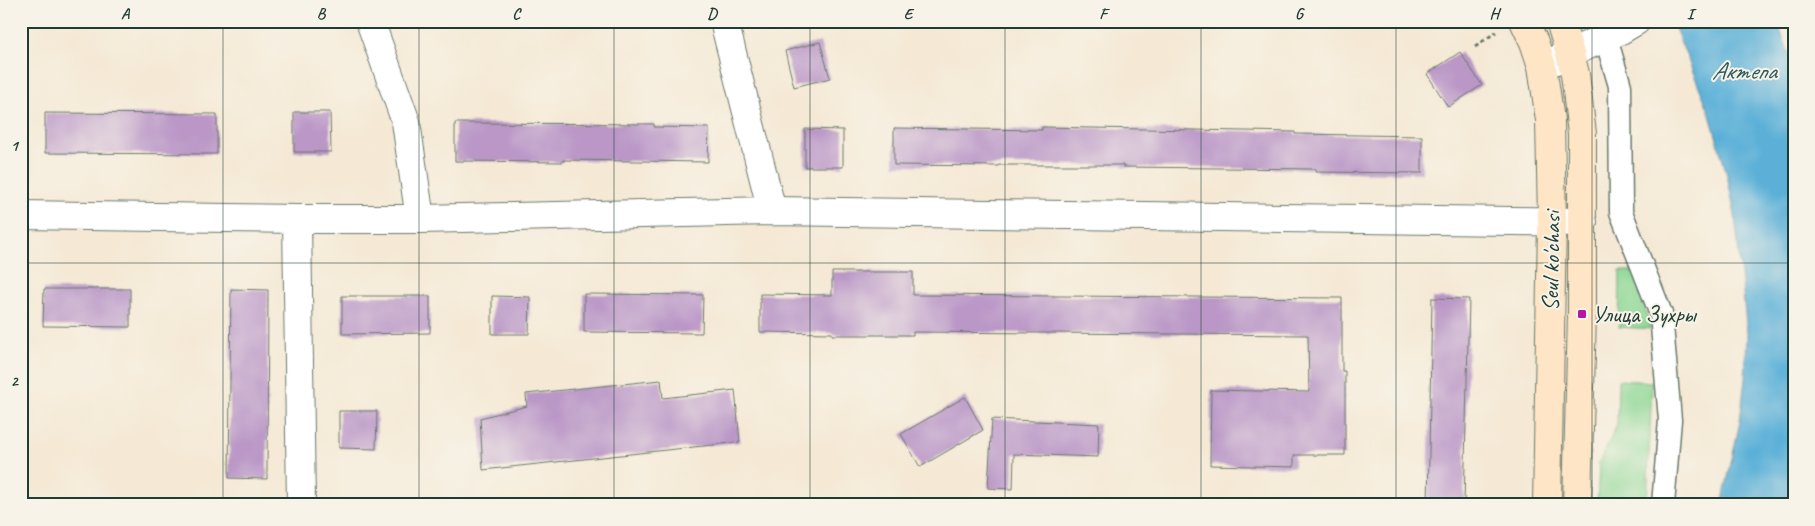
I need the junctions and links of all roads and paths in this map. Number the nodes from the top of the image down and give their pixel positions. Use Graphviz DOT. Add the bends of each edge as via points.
graph roads {
  1 [pos="370,21"];
  2 [pos="724,21"];
  3 [pos="1524,21"];
  4 [pos="1560,21"];
  5 [pos="1616,28"];
  6 [pos="1498,31"];
  7 [pos="1475,47"];
  8 [pos="1570,54"];
  9 [pos="1542,66"];
  10 [pos="772,212"];
  11 [pos="21,215"];
  12 [pos="297,219"];
  13 [pos="420,219"];
  14 [pos="1552,222"];
  15 [pos="1583,222"];
  16 [pos="301,505"];
  17 [pos="1546,505"];
  18 [pos="1577,505"];
  19 [pos="1662,505"];
  1 -- 13 [label="street" via="406,122"];
  2 -- 10 [label="street"];
  3 -- 9 [label="main road, Seul ko'chasi"];
  4 -- 8 [label="main road, Seul ko'chasi"];
  5 -- 8 [label="street"];
  5 -- 19 [label="street" via="1621,212 1661,314 1670,420"];
  6 -- 7 [label="path"];
  8 -- 9 [label="street"];
  8 -- 15 [label="main road, Seul ko'chasi" via="1580,114"];
  9 -- 14 [label="main road, Seul ko'chasi" via="1550,120"];
  10 -- 13 [label="street"];
  10 -- 14 [label="street"];
  11 -- 12 [label="street"];
  12 -- 13 [label="street"];
  12 -- 16 [label="street"];
  14 -- 15 [label="street"];
  14 -- 17 [label="main road, Seul ko'chasi"];
  15 -- 18 [label="main road, Seul ko'chasi"];
}
